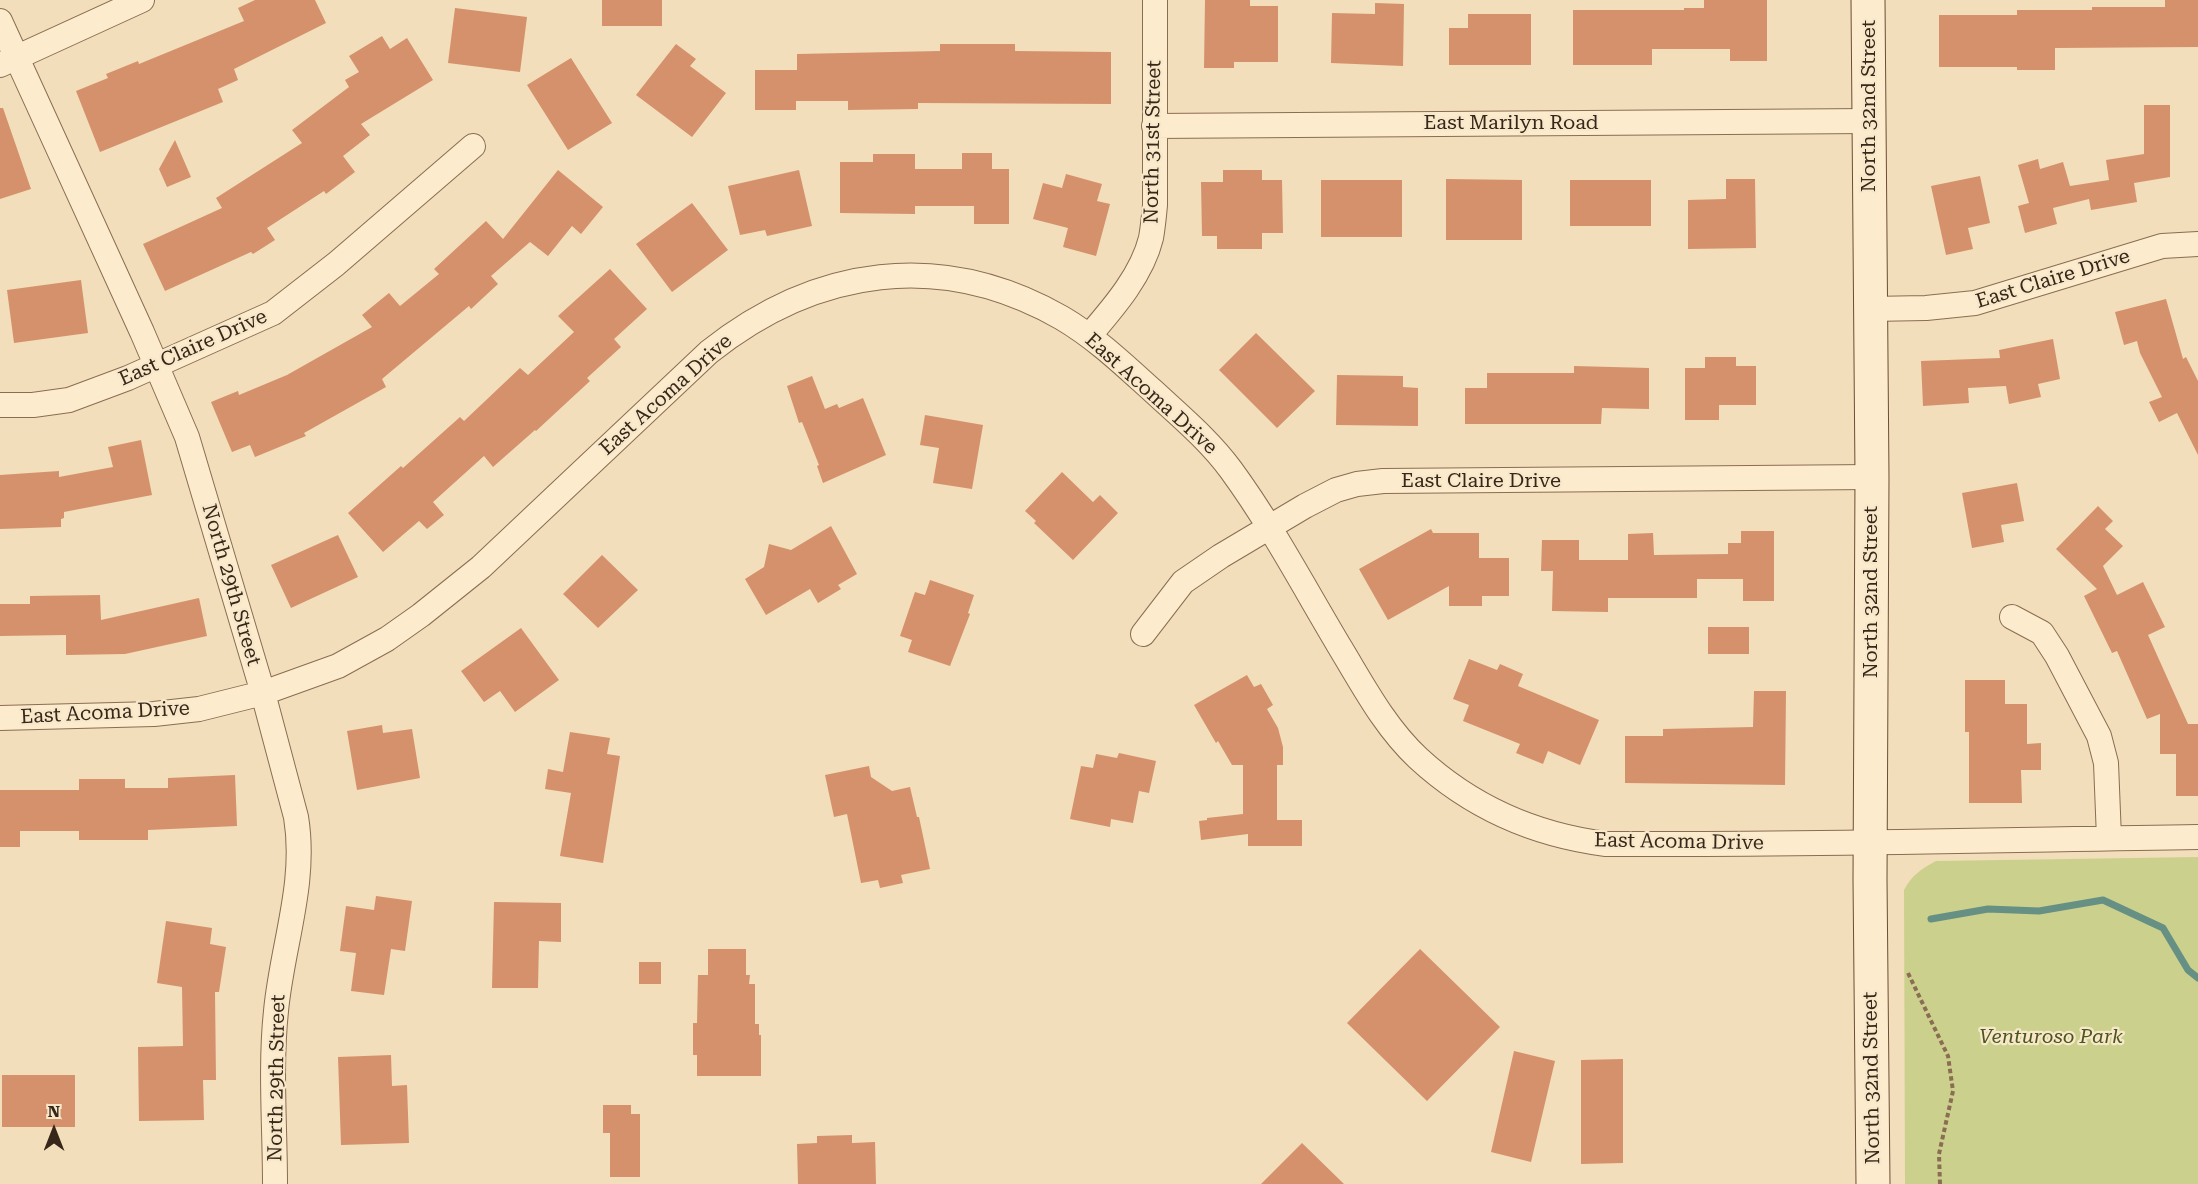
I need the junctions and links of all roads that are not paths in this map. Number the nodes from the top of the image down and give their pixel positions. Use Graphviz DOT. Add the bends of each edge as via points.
graph roads {
  1 [pos="142,0"];
  2 [pos="1155,0"];
  3 [pos="1868,0"];
  4 [pos="0,21"];
  5 [pos="8,62"];
  6 [pos="1869,121"];
  7 [pos="1154,126"];
  8 [pos="473,146"];
  9 [pos="2198,244"];
  10 [pos="1870,309"];
  11 [pos="1089,336"];
  12 [pos="156,365"];
  13 [pos="0,405"];
  14 [pos="1872,477"];
  15 [pos="1268,528"];
  16 [pos="2012,617"];
  17 [pos="1143,634"];
  18 [pos="263,693"];
  19 [pos="0,718"];
  20 [pos="2198,837"];
  21 [pos="2109,838"];
  22 [pos="1870,842"];
  23 [pos="275,1184"];
  24 [pos="1873,1184"];
  1 -- 5 [label="street"];
  2 -- 7 [label="street, North 31st Street"];
  3 -- 6 [label="main road, North 32nd Street"];
  4 -- 5 [label="street, North 29th Street"];
  5 -- 12 [label="street, North 29th Street"];
  6 -- 7 [label="street, East Marilyn Road"];
  6 -- 10 [label="main road, North 32nd Street"];
  7 -- 11 [label="street, North 31st Street" via="1155,205 1151,238 1140,267"];
  8 -- 12 [label="street, East Claire Drive" via="273,313"];
  9 -- 10 [label="street, East Claire Drive" via="2162,246 1975,303"];
  10 -- 14 [label="main road, North 32nd Street"];
  11 -- 15 [label="street, East Acoma Drive" via="1206,441 1231,470"];
  11 -- 18 [label="street, East Acoma Drive" via="1032,302 992,288 922,274 883,277 815,291 759,317 709,352 481,567 421,615 338,666"];
  12 -- 13 [label="street, East Claire Drive" via="69,400"];
  12 -- 18 [label="street, North 29th Street" via="187,437"];
  14 -- 15 [label="street, East Claire Drive" via="1383,481 1336,490"];
  14 -- 22 [label="main road, North 32nd Street"];
  15 -- 17 [label="street, East Claire Drive" via="1183,582"];
  15 -- 22 [label="street, East Acoma Drive" via="1394,732 1447,783 1499,815 1533,829 1606,844"];
  16 -- 21 [label="street" via="2042,633 2099,736 2106,763"];
  18 -- 19 [label="street, East Acoma Drive" via="199,709 154,714"];
  18 -- 23 [label="street, North 29th Street" via="296,817 300,859 275,1012"];
  20 -- 21 [label="street, East Acoma Drive"];
  21 -- 22 [label="street, East Acoma Drive"];
  22 -- 24 [label="main road, North 32nd Street"];
}
